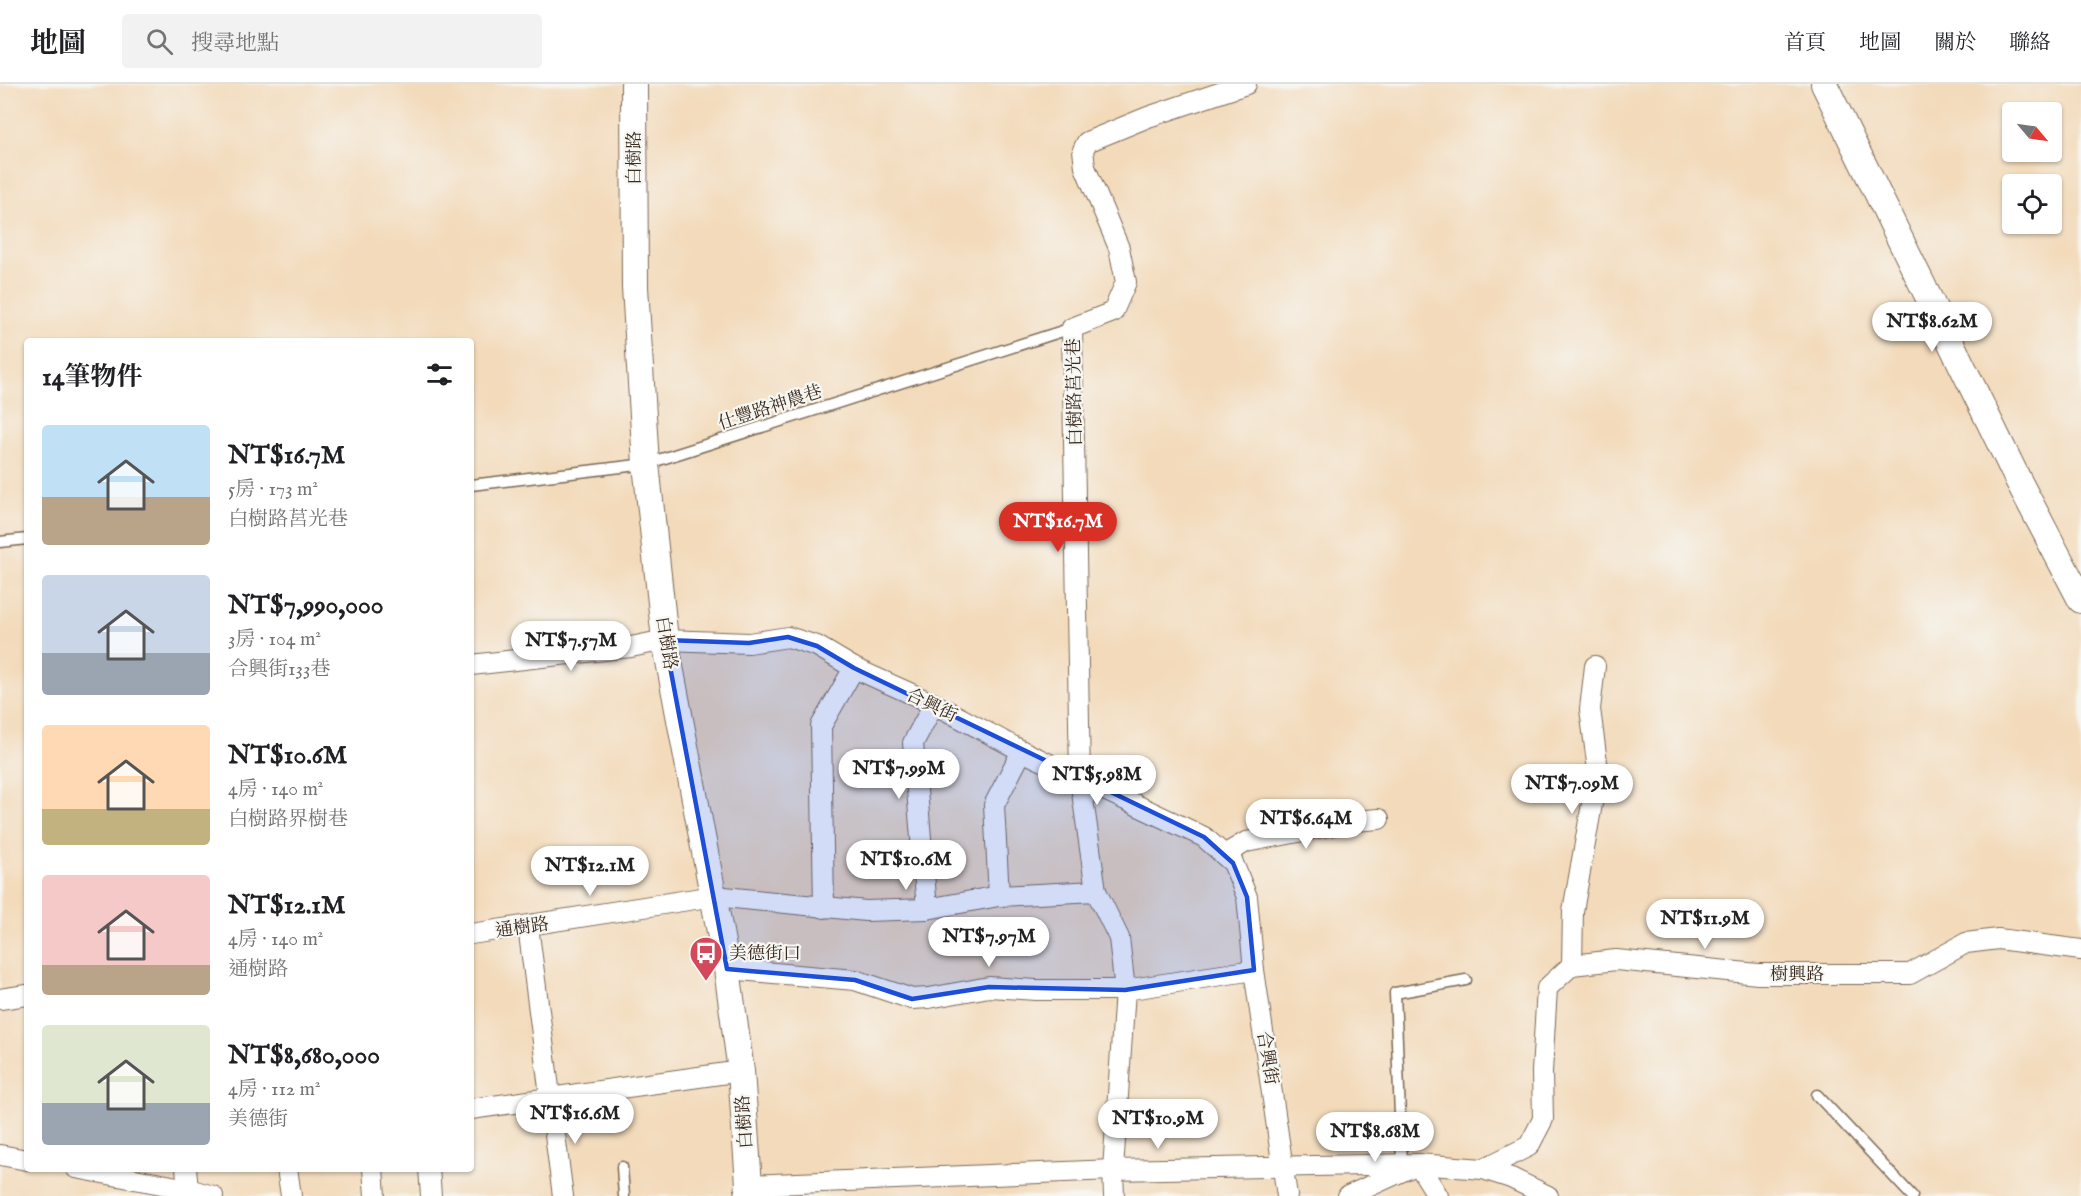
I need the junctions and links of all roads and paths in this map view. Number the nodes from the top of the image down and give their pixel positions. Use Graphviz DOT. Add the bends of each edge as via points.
graph roads {
  1 [pos="634,84"];
  2 [pos="1246,84"];
  3 [pos="1824,84"];
  4 [pos="1072,328"];
  5 [pos="645,464"];
  6 [pos="474,485"];
  7 [pos="24,539"];
  8 [pos="0,542"];
  9 [pos="2081,600"];
  10 [pos="665,640"];
  11 [pos="474,665"];
  12 [pos="1595,666"];
  13 [pos="854,669"];
  14 [pos="934,704"];
  15 [pos="1022,751"];
  16 [pos="1080,778"];
  17 [pos="1379,819"];
  18 [pos="1224,855"];
  19 [pos="1096,891"];
  20 [pos="714,896"];
  21 [pos="999,896"];
  22 [pos="824,908"];
  23 [pos="927,909"];
  24 [pos="528,926"];
  25 [pos="474,934"];
  26 [pos="2081,950"];
  27 [pos="1572,965"];
  28 [pos="727,969"];
  29 [pos="1254,970"];
  30 [pos="1466,980"];
  31 [pos="1125,990"];
  32 [pos="24,995"];
  33 [pos="0,999"];
  34 [pos="741,1071"];
  35 [pos="1817,1095"];
  36 [pos="550,1098"];
  37 [pos="474,1110"];
  38 [pos="0,1155"];
  39 [pos="24,1159"];
  40 [pos="1410,1164"];
  41 [pos="1284,1165"];
  42 [pos="622,1167"];
  43 [pos="1483,1168"];
  44 [pos="1113,1170"];
  45 [pos="94,1172"];
  46 [pos="186,1172"];
  47 [pos="288,1172"];
  48 [pos="373,1172"];
  49 [pos="429,1172"];
  50 [pos="748,1190"];
  51 [pos="187,1192"];
  52 [pos="213,1196"];
  53 [pos="291,1196"];
  54 [pos="375,1196"];
  55 [pos="431,1196"];
  56 [pos="563,1196"];
  57 [pos="624,1196"];
  58 [pos="1114,1196"];
  59 [pos="1287,1196"];
  60 [pos="1348,1196"];
  61 [pos="1438,1196"];
  62 [pos="1548,1196"];
  63 [pos="1911,1196"];
  1 -- 5 [label="street, 白樹路" via="635,286"];
  2 -- 4 [label="street, 白樹路莒光巷" via="1087,142 1083,150 1085,167 1119,248 1126,282 1113,312"];
  3 -- 9 [label="street"];
  4 -- 5 [label="lane, 仕豐路神農巷"];
  4 -- 16 [label="street, 白樹路莒光巷"];
  5 -- 6 [label="lane, 仕豐路神農巷"];
  5 -- 10 [label="street, 白樹路"];
  7 -- 8 [label="lane"];
  10 -- 11 [label="street, 合興街"];
  10 -- 13 [label="street, 合興街" via="749,643 788,638 817,646"];
  10 -- 20 [label="street, 白樹路"];
  12 -- 27 [label="street" via="1590,709 1598,770 1573,910"];
  13 -- 14 [label="street, 合興街"];
  13 -- 22 [label="street" via="821,726"];
  14 -- 15 [label="street, 合興街"];
  14 -- 23 [label="street" via="913,743"];
  15 -- 16 [label="street, 合興街"];
  15 -- 21 [label="street" via="994,805"];
  16 -- 18 [label="street, 合興街" via="1204,837"];
  16 -- 19 [label="street, 白樹路莒光巷"];
  17 -- 18 [label="street" via="1246,842"];
  18 -- 29 [label="street, 合興街" via="1233,864 1247,897"];
  19 -- 21 [label="street, 通樹路"];
  19 -- 31 [label="street, 白樹路莒光巷" via="1119,938"];
  20 -- 22 [label="street, 通樹路"];
  20 -- 24 [label="street, 通樹路"];
  20 -- 28 [label="street, 白樹路"];
  21 -- 23 [label="street, 通樹路"];
  22 -- 23 [label="street, 通樹路"];
  24 -- 25 [label="street, 通樹路"];
  24 -- 36 [label="street"];
  26 -- 27 [label="street, 樹興路" via="1998,939 1966,944 1910,974 1758,974 1616,960"];
  27 -- 43 [label="street" via="1547,988 1543,1119 1529,1146"];
  28 -- 31 [label="street" via="855,980 912,999 989,987"];
  28 -- 34 [label="street, 白樹路"];
  29 -- 31 [label="street"];
  29 -- 41 [label="street, 合興街"];
  30 -- 40 [label="lane" via="1395,993"];
  31 -- 44 [label="street, 白樹路莒光巷"];
  32 -- 33 [label="street"];
  34 -- 36 [label="street"];
  34 -- 50 [label="street, 白樹路"];
  35 -- 63 [label="lane"];
  36 -- 37 [label="street"];
  36 -- 56 [label="street"];
  38 -- 39 [label="street"];
  40 -- 41 [label="street"];
  40 -- 43 [label="street"];
  40 -- 60 [label="street"];
  40 -- 61 [label="street"];
  41 -- 44 [label="street"];
  41 -- 59 [label="street, 合興街"];
  42 -- 57 [label="lane"];
  43 -- 62 [label="street"];
  44 -- 50 [label="street"];
  44 -- 58 [label="street, 白樹路莒光巷"];
  45 -- 51 [label="street"];
  46 -- 51 [label="street"];
  47 -- 53 [label="street"];
  48 -- 54 [label="street"];
  49 -- 55 [label="street"];
  51 -- 52 [label="street"];
}
